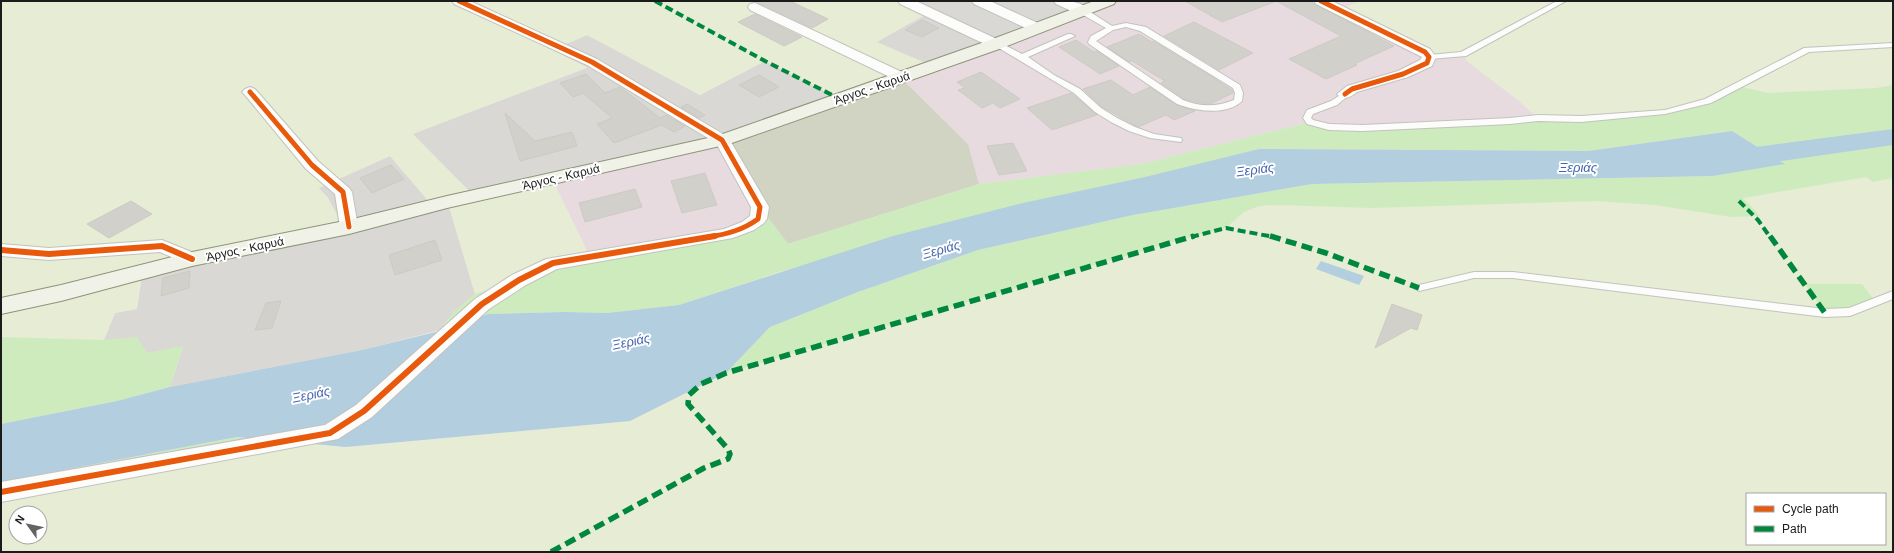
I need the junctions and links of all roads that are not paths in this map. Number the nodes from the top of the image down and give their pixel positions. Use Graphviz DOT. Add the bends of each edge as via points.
graph roads {
  1 [pos="459,1"];
  2 [pos="905,1"];
  3 [pos="979,1"];
  4 [pos="1061,1"];
  5 [pos="1108,1"];
  6 [pos="1321,1"];
  7 [pos="1562,1"];
  8 [pos="755,7"];
  9 [pos="1081,10"];
  10 [pos="1036,28"];
  11 [pos="1111,28"];
  12 [pos="1071,36"];
  13 [pos="996,44"];
  14 [pos="1893,45"];
  15 [pos="1022,57"];
  16 [pos="1429,57"];
  17 [pos="901,77"];
  18 [pos="250,92"];
  19 [pos="1346,94"];
  20 [pos="722,140"];
  21 [pos="1178,140"];
  22 [pos="349,227"];
  23 [pos="1,250"];
  24 [pos="192,260"];
  25 [pos="1418,288"];
  26 [pos="1893,296"];
  27 [pos="1,306"];
  28 [pos="1,492"];
  1 -- 20 [label="street" via="592,62"];
  2 -- 13 [label="street"];
  3 -- 10 [label="street"];
  4 -- 9 [label="street"];
  5 -- 9 [label="main road, Άργος - Καρυά"];
  6 -- 16 [label="street" via="1425,52"];
  7 -- 16 [label="lane" via="1463,54"];
  8 -- 17 [label="street"];
  9 -- 10 [label="main road, Άργος - Καρυά"];
  9 -- 11 [label="lane"];
  10 -- 13 [label="main road, Άργος - Καρυά"];
  11 -- 11 [label="lane" via="1126,25 1143,29 1237,87 1240,93 1238,101 1221,108 1190,106 1180,102 1092,42 1094,38"];
  12 -- 15 [label="lane"];
  13 -- 15 [label="lane"];
  13 -- 17 [label="main road, Άργος - Καρυά"];
  14 -- 19 [label="lane" via="1807,50 1708,101 1658,113 1581,120 1538,118 1363,128 1329,127 1310,122 1307,118 1310,112 1334,103"];
  15 -- 21 [label="lane" via="1050,77 1077,91 1114,120 1152,136"];
  16 -- 19 [label="street" via="1427,63 1403,74 1352,89"];
  17 -- 20 [label="main road, Άργος - Καρυά"];
  18 -- 22 [label="street" via="312,165 343,192"];
  20 -- 22 [label="main road, Άργος - Καρυά" via="447,202"];
  20 -- 28 [label="street" via="760,207 758,219 727,234 553,264 520,280 482,304 364,411 330,433"];
  22 -- 24 [label="main road, Άργος - Καρυά"];
  23 -- 24 [label="street" via="49,254 162,246"];
  24 -- 27 [label="main road, Άργος - Καρυά"];
  25 -- 26 [label="lane" via="1474,275 1513,275 1825,312 1850,312"];
}
